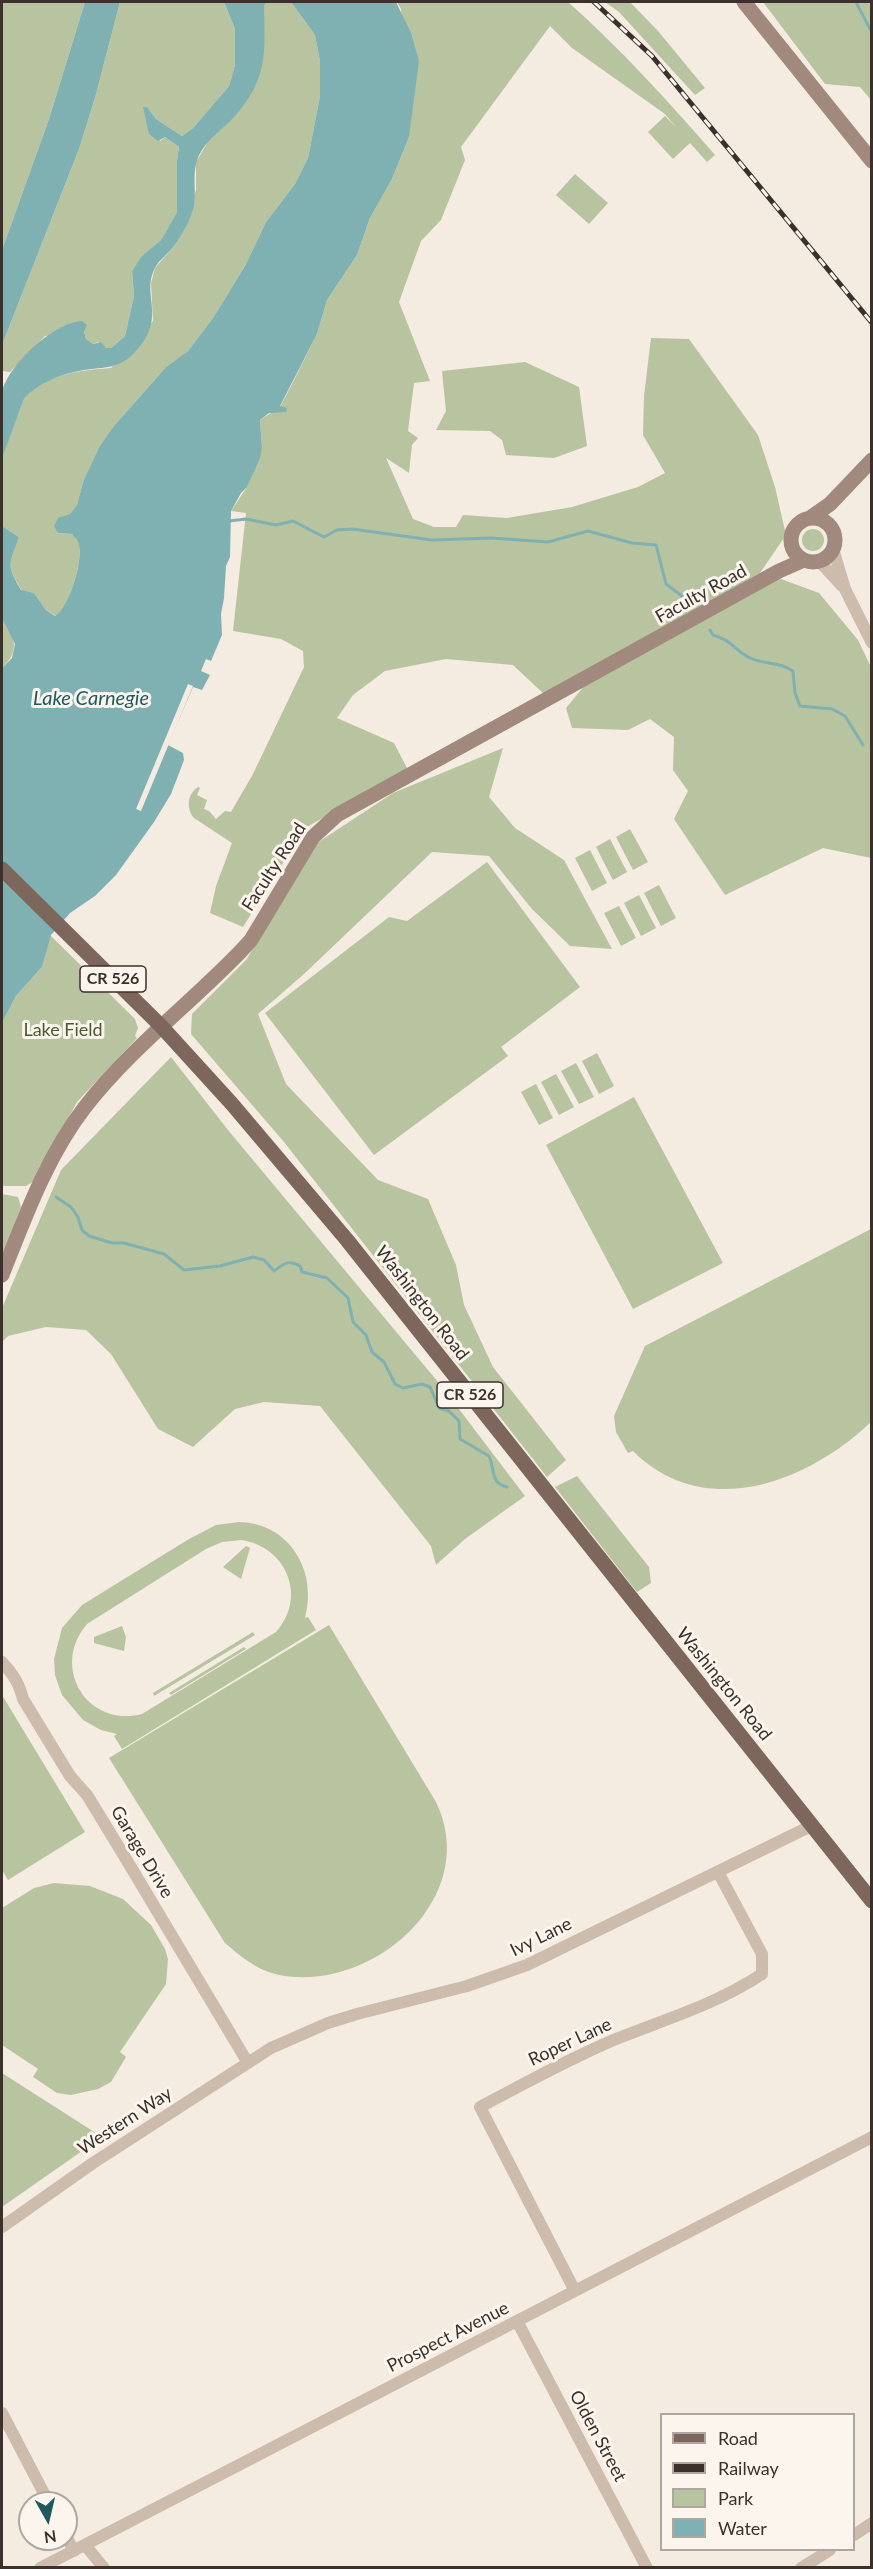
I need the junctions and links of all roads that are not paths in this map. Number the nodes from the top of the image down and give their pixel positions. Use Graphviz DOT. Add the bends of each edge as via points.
graph roads {
  1 [pos="744,2"];
  2 [pos="872,161"];
  3 [pos="872,460"];
  4 [pos="855,480"];
  5 [pos="810,518"];
  6 [pos="833,532"];
  7 [pos="791,544"];
  8 [pos="833,549"];
  9 [pos="812,560"];
  10 [pos="768,578"];
  11 [pos="845,589"];
  12 [pos="872,643"];
  13 [pos="2,869"];
  14 [pos="161,1026"];
  15 [pos="2,1275"];
  16 [pos="2,1662"];
  17 [pos="813,1826"];
  18 [pos="718,1872"];
  19 [pos="872,1900"];
  20 [pos="272,2048"];
  21 [pos="248,2063"];
  22 [pos="872,2137"];
  23 [pos="2,2227"];
  24 [pos="575,2291"];
  25 [pos="517,2321"];
  26 [pos="2,2413"];
  27 [pos="43,2491"];
  28 [pos="870,2529"];
  29 [pos="855,2535"];
  30 [pos="80,2548"];
  31 [pos="828,2551"];
  32 [pos="40,2568"];
  33 [pos="104,2568"];
  34 [pos="647,2568"];
  35 [pos="801,2568"];
  1 -- 2 [label="street"];
  3 -- 4 [label="street"];
  4 -- 5 [label="street"];
  4 -- 6 [label="street" via="836,514"];
  5 -- 6 [label="street" via="824,521"];
  5 -- 7 [label="street" via="795,526"];
  6 -- 8 [label="street"];
  7 -- 9 [label="street" via="798,556"];
  7 -- 10 [label="street, Faculty Road"];
  8 -- 9 [label="street"];
  8 -- 11 [label="street"];
  9 -- 10 [label="street, Faculty Road"];
  9 -- 11 [label="street"];
  10 -- 14 [label="street, Faculty Road" via="337,815 313,837 251,940"];
  11 -- 12 [label="street"];
  13 -- 14 [label="main road, Washington Road / CR 526"];
  14 -- 15 [label="street, Faculty Road" via="98,1091 73,1125 34,1196"];
  14 -- 17 [label="main road, Washington Road / CR 526" via="347,1240"];
  16 -- 21 [label="street, Garage Drive" via="13,1673 23,1699 70,1776 87,1795"];
  17 -- 18 [label="street, Ivy Lane"];
  17 -- 19 [label="main road, Washington Road / CR 526"];
  18 -- 20 [label="street, Ivy Lane" via="501,1976 328,2023"];
  18 -- 24 [label="street, Roper Lane" via="762,1954 762,1974 694,2011 616,2039 480,2107"];
  20 -- 21 [label="street, Western Way"];
  21 -- 23 [label="street, Western Way"];
  22 -- 24 [label="street, Prospect Avenue"];
  24 -- 25 [label="street, Prospect Avenue"];
  25 -- 30 [label="street, Prospect Avenue"];
  25 -- 34 [label="street, Olden Street"];
  26 -- 27 [label="street"];
  28 -- 29 [label="street"];
  30 -- 32 [label="street, Prospect Avenue"];
  30 -- 33 [label="street"];
  31 -- 35 [label="street"];
}
